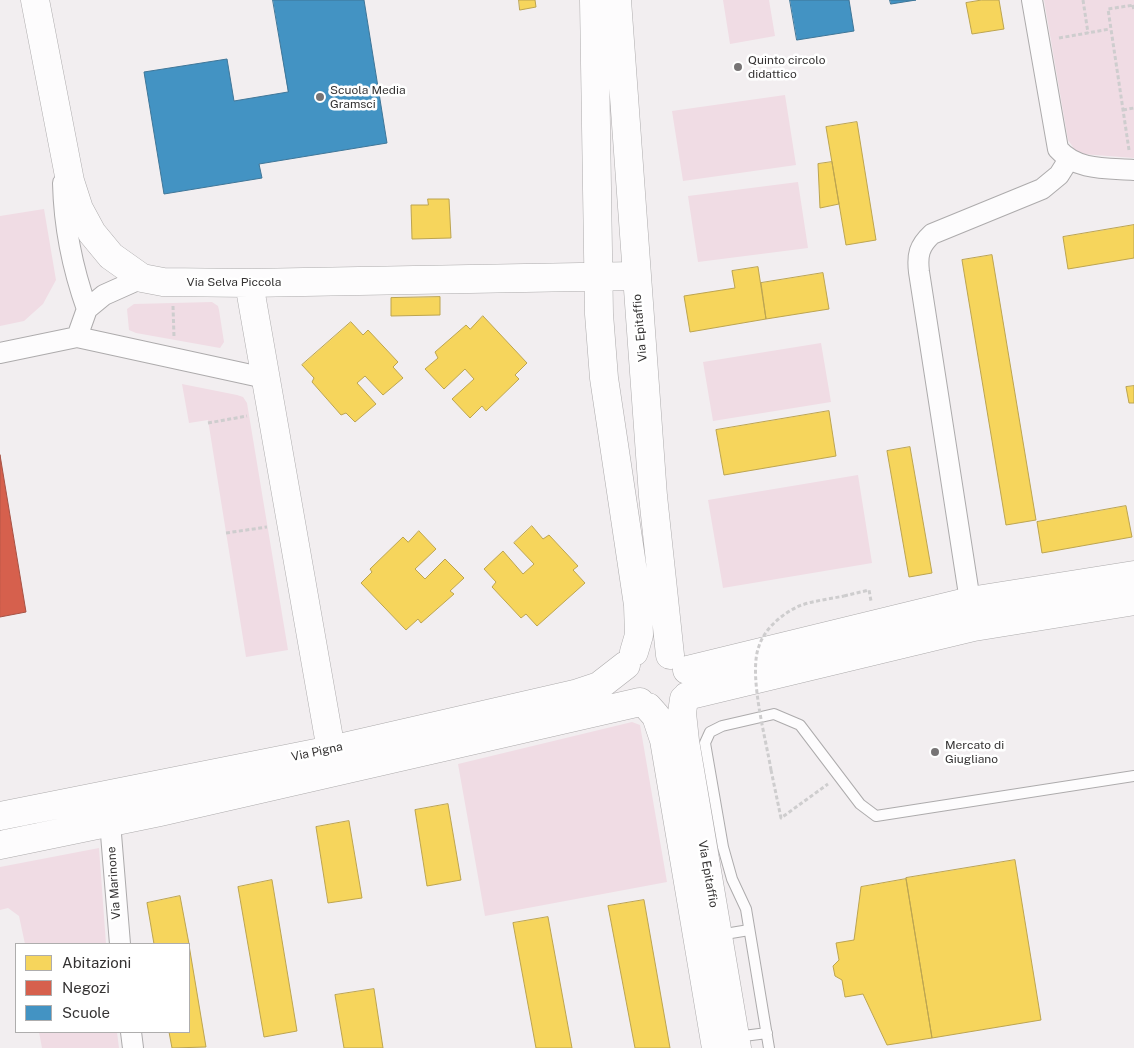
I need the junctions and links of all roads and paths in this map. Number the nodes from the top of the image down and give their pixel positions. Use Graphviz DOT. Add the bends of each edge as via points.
graph roads {
  1 [pos="34,0"];
  2 [pos="594,0"];
  3 [pos="617,0"];
  4 [pos="1032,0"];
  5 [pos="1083,0"];
  6 [pos="1134,5"];
  7 [pos="1134,11"];
  8 [pos="1110,29"];
  9 [pos="1088,33"];
  10 [pos="1051,40"];
  11 [pos="1134,108"];
  12 [pos="1123,110"];
  13 [pos="62,141"];
  14 [pos="1069,159"];
  15 [pos="1132,164"];
  16 [pos="597,276"];
  17 [pos="635,276"];
  18 [pos="142,278"];
  19 [pos="173,282"];
  20 [pos="249,283"];
  21 [pos="87,309"];
  22 [pos="77,337"];
  23 [pos="0,353"];
  24 [pos="173,358"];
  25 [pos="265,378"];
  26 [pos="250,416"];
  27 [pos="208,423"];
  28 [pos="268,526"];
  29 [pos="226,533"];
  30 [pos="1134,575"];
  31 [pos="869,590"];
  32 [pos="1134,600"];
  33 [pos="970,601"];
  34 [pos="630,658"];
  35 [pos="682,680"];
  36 [pos="644,704"];
  37 [pos="331,750"];
  38 [pos="839,776"];
  39 [pos="1134,776"];
  40 [pos="704,795"];
  41 [pos="0,816"];
  42 [pos="110,822"];
  43 [pos="0,845"];
  44 [pos="749,930"];
  45 [pos="718,935"];
  46 [pos="120,943"];
  47 [pos="131,1033"];
  48 [pos="767,1033"];
  49 [pos="729,1044"];
  50 [pos="133,1048"];
  51 [pos="769,1048"];
  1 -- 13 [label="street, Via Selva Piccola"];
  2 -- 16 [label="street, Via Epitaffio"];
  3 -- 17 [label="street, Via Epitaffio"];
  4 -- 14 [label="street" via="1055,140 1058,149"];
  5 -- 9 [label="path"];
  6 -- 7 [label="path"];
  6 -- 8 [label="path" via="1108,9"];
  8 -- 9 [label="path"];
  8 -- 12 [label="path"];
  9 -- 10 [label="path"];
  11 -- 12 [label="path"];
  12 -- 15 [label="path"];
  13 -- 18 [label="street, Via Selva Piccola" via="79,209 92,233 111,256"];
  13 -- 21 [label="street" via="67,226"];
  14 -- 15 [label="street" via="1083,166"];
  14 -- 33 [label="street" via="1059,175 1042,189 942,229 924,242 919,251 918,272"];
  16 -- 17 [label="street, Via Selva Piccola"];
  16 -- 20 [label="street, Via Selva Piccola"];
  16 -- 34 [label="street, Via Epitaffio" via="604,378 638,605 639,636"];
  17 -- 35 [label="street, Via Epitaffio" via="653,496"];
  18 -- 19 [label="street, Via Selva Piccola"];
  18 -- 21 [label="street" via="104,295"];
  19 -- 20 [label="street, Via Selva Piccola"];
  19 -- 24 [label="path"];
  20 -- 25 [label="street"];
  21 -- 22 [label="street"];
  22 -- 23 [label="street"];
  22 -- 24 [label="street"];
  24 -- 25 [label="street"];
  25 -- 37 [label="street"];
  26 -- 27 [label="path"];
  28 -- 29 [label="path"];
  30 -- 33 [label="street"];
  31 -- 38 [label="path, bridge" via="800,606 781,616 759,645 756,662 756,684 781,818"];
  32 -- 35 [label="street"];
  33 -- 35 [label="street"];
  34 -- 35 [label="street" via="648,647"];
  34 -- 36 [label="street, Via Epitaffio" via="626,683"];
  34 -- 37 [label="street, Via Pigna" via="599,686 575,694"];
  35 -- 36 [label="street" via="672,707 663,709"];
  35 -- 40 [label="street, Via Epitaffio" via="683,725"];
  36 -- 42 [label="street"];
  36 -- 49 [label="street, Via Epitaffio" via="656,716 664,740"];
  37 -- 41 [label="street, Via Pigna"];
  38 -- 39 [label="lane" via="860,804 876,816"];
  38 -- 40 [label="lane" via="800,725 774,714 722,726 710,732 704,743"];
  40 -- 44 [label="lane" via="732,879 746,909"];
  40 -- 45 [label="street, Via Epitaffio"];
  42 -- 43 [label="street"];
  42 -- 46 [label="street, Via Marinone"];
  44 -- 45 [label="lane"];
  44 -- 48 [label="lane"];
  45 -- 49 [label="street, Via Epitaffio"];
  47 -- 50 [label="street"];
  48 -- 49 [label="lane"];
  48 -- 51 [label="lane"];
}
